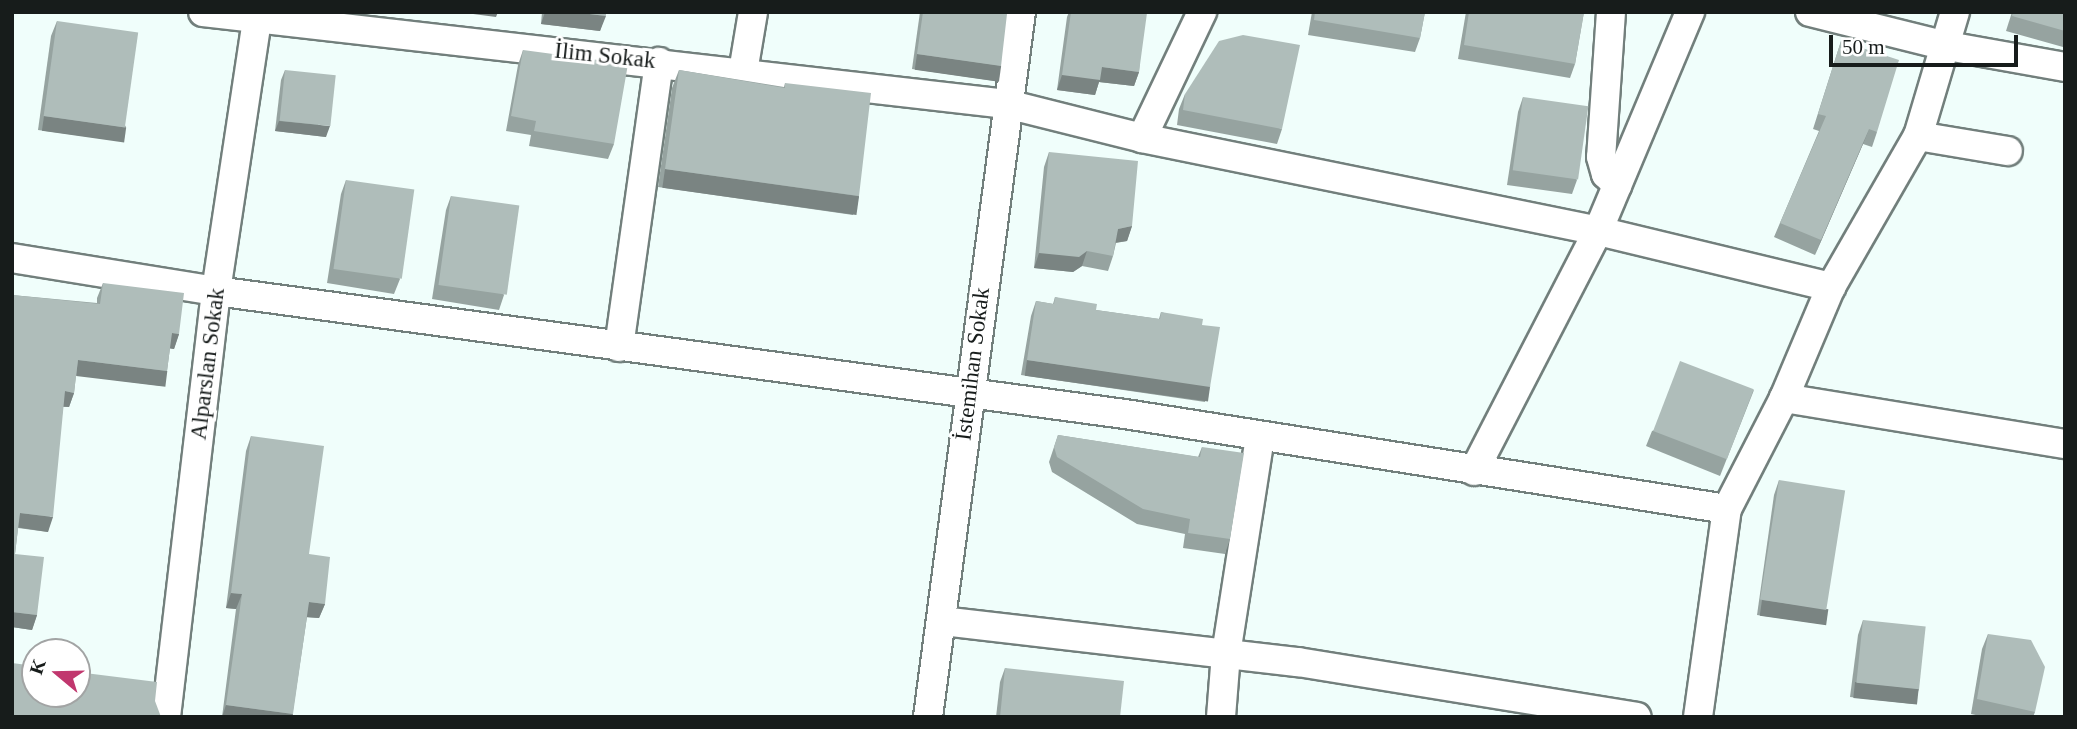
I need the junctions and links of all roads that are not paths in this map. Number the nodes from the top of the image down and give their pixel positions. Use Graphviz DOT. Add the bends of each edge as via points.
graph roads {
  1 [pos="203,12"];
  2 [pos="752,12"];
  3 [pos="1021,12"];
  4 [pos="1202,12"];
  5 [pos="1611,12"];
  6 [pos="1690,12"];
  7 [pos="1810,12"];
  8 [pos="1955,12"];
  9 [pos="258,14"];
  10 [pos="1942,45"];
  11 [pos="659,62"];
  12 [pos="2065,67"];
  13 [pos="743,72"];
  14 [pos="1007,104"];
  15 [pos="1918,136"];
  16 [pos="1142,138"];
  17 [pos="2008,151"];
  18 [pos="1617,185"];
  19 [pos="1598,231"];
  20 [pos="12,258"];
  21 [pos="1831,287"];
  22 [pos="216,291"];
  23 [pos="619,347"];
  24 [pos="969,393"];
  25 [pos="1784,398"];
  26 [pos="1260,438"];
  27 [pos="2065,444"];
  28 [pos="1474,471"];
  29 [pos="1727,509"];
  30 [pos="943,621"];
  31 [pos="1226,654"];
  32 [pos="166,717"];
  33 [pos="928,717"];
  34 [pos="1221,717"];
  35 [pos="1637,717"];
  36 [pos="1698,717"];
  1 -- 9 [label="street, İlim Sokak"];
  2 -- 13 [label="street"];
  3 -- 14 [label="street, İstemihan Sokak"];
  4 -- 16 [label="street"];
  5 -- 18 [label="street" via="1601,157 1606,174"];
  6 -- 18 [label="street"];
  7 -- 10 [label="street"];
  8 -- 10 [label="street"];
  9 -- 11 [label="street, İlim Sokak"];
  9 -- 22 [label="street, Alparslan Sokak"];
  10 -- 12 [label="street"];
  10 -- 15 [label="street"];
  11 -- 13 [label="street, İlim Sokak"];
  11 -- 23 [label="street"];
  13 -- 14 [label="street, İlim Sokak"];
  14 -- 16 [label="street, İlim Sokak"];
  14 -- 24 [label="street, İstemihan Sokak"];
  15 -- 17 [label="street"];
  15 -- 21 [label="street"];
  16 -- 19 [label="street, İlim Sokak"];
  18 -- 19 [label="street"];
  19 -- 21 [label="street, İlim Sokak"];
  19 -- 28 [label="street"];
  20 -- 22 [label="street"];
  21 -- 25 [label="street"];
  22 -- 23 [label="street"];
  22 -- 32 [label="street, Alparslan Sokak"];
  23 -- 24 [label="street"];
  24 -- 26 [label="street"];
  24 -- 30 [label="street, İstemihan Sokak"];
  25 -- 27 [label="street"];
  25 -- 29 [label="street"];
  26 -- 28 [label="street"];
  26 -- 31 [label="street"];
  28 -- 29 [label="street"];
  29 -- 36 [label="street"];
  30 -- 31 [label="street"];
  30 -- 33 [label="street, İstemihan Sokak"];
  31 -- 34 [label="street"];
  31 -- 35 [label="street"];
}
